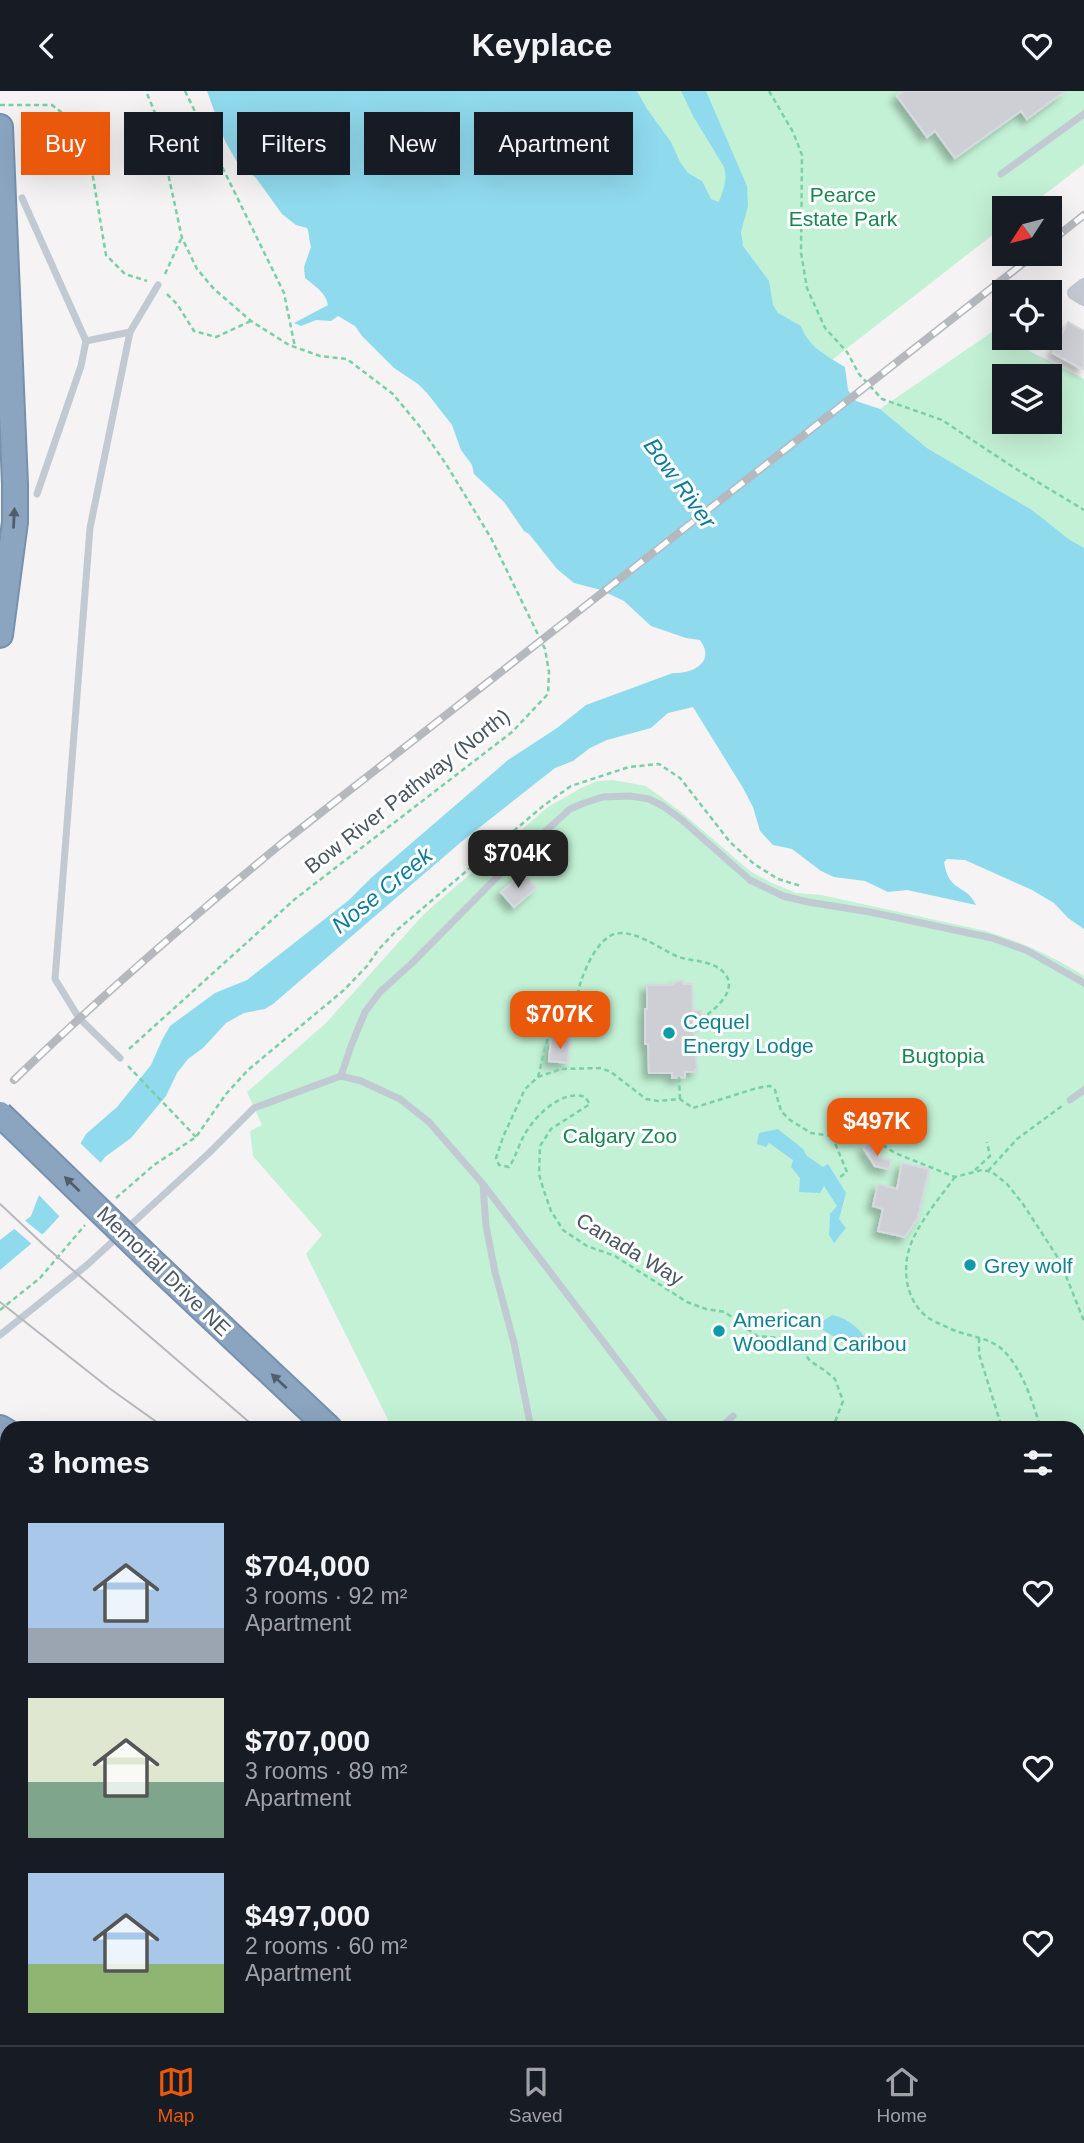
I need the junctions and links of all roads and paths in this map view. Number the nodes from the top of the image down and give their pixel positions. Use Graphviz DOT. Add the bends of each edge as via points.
graph roads {
  1 [pos="146,91"];
  2 [pos="185,91"];
  3 [pos="769,91"];
  4 [pos="0,105"];
  5 [pos="1084,114"];
  6 [pos="0,127"];
  7 [pos="1001,174"];
  8 [pos="22,198"];
  9 [pos="182,238"];
  10 [pos="158,285"];
  11 [pos="1084,285"];
  12 [pos="1084,299"];
  13 [pos="251,321"];
  14 [pos="130,333"];
  15 [pos="86,341"];
  16 [pos="295,347"];
  17 [pos="37,493"];
  18 [pos="1084,510"];
  19 [pos="0,635"];
  20 [pos="804,887"];
  21 [pos="1084,983"];
  22 [pos="701,1019"];
  23 [pos="120,1058"];
  24 [pos="341,1076"];
  25 [pos="538,1077"];
  26 [pos="679,1077"];
  27 [pos="1084,1090"];
  28 [pos="680,1099"];
  29 [pos="1070,1100"];
  30 [pos="0,1114"];
  31 [pos="832,1136"];
  32 [pos="987,1142"];
  33 [pos="988,1171"];
  34 [pos="972,1173"];
  35 [pos="840,1177"];
  36 [pos="955,1177"];
  37 [pos="483,1184"];
  38 [pos="1084,1321"];
  39 [pos="0,1335"];
  40 [pos="979,1338"];
  41 [pos="733,1416"];
  42 [pos="322,1421"];
  43 [pos="530,1421"];
  44 [pos="664,1421"];
  45 [pos="727,1421"];
  46 [pos="835,1421"];
  47 [pos="1000,1421"];
  48 [pos="1039,1421"];
  1 -- 9 [label="path, Bow River Pathway (North)" via="155,113"];
  2 -- 16 [label="path" via="285,293"];
  3 -- 18 [label="path" via="802,155 801,253 807,288 825,328 859,374 882,399 942,420"];
  4 -- 10 [label="path" via="52,105 70,119 92,171 106,255 125,274"];
  5 -- 7 [label="lane"];
  19 -- 6 [label="highway, one-way" via="15,509"];
  8 -- 15 [label="lane"];
  9 -- 10 [label="path"];
  9 -- 13 [label="path, Bow River Pathway (North)" via="197,269"];
  10 -- 13 [label="path" via="194,331 216,337"];
  10 -- 14 [label="lane"];
  11 -- 12 [label="street" via="1074,293"];
  13 -- 16 [label="path, Bow River Pathway (North)"];
  14 -- 15 [label="lane"];
  14 -- 23 [label="lane" via="90,529 55,979 79,1018"];
  15 -- 17 [label="lane"];
  16 -- 23 [label="path, Bow River Pathway (North)" via="346,359 393,394 421,428 491,538 545,649 548,694 512,732 295,899"];
  20 -- 23 [label="path" via="754,865 680,778 659,764 629,767 572,786 543,806 397,930 344,989 248,1070 196,1137"];
  21 -- 24 [label="lane" via="1026,950 992,938 783,895 750,880 663,806 631,796 603,797 570,809 380,992 365,1012"];
  22 -- 25 [label="path" via="723,1002 728,992 723,972 626,933 611,935 595,953 571,1007 555,1023"];
  24 -- 37 [label="lane" via="401,1099 429,1122"];
  24 -- 39 [label="lane" via="254,1108 87,1265"];
  25 -- 28 [label="path" via="561,1069 601,1068 646,1099"];
  25 -- 46 [label="path, Canada Way" via="525,1089 514,1111 496,1158 499,1165 509,1167 526,1132 551,1105 575,1095 586,1097 588,1107 551,1129 540,1146 539,1174 551,1211 563,1230 587,1246 615,1256 687,1302 725,1312 757,1336 780,1338 805,1354 835,1379 843,1401"];
  26 -- 28 [label="path"];
  27 -- 29 [label="lane"];
  28 -- 31 [label="path" via="693,1108 770,1086 790,1120 811,1133"];
  29 -- 33 [label="path" via="1017,1139"];
  42 -- 30 [label="highway, Memorial Drive NE, one-way, bridge"];
  31 -- 35 [label="path" via="848,1172"];
  31 -- 36 [label="path" via="866,1134 895,1153"];
  32 -- 34 [label="path" via="990,1156"];
  33 -- 34 [label="path"];
  33 -- 38 [label="path" via="1007,1184 1023,1204 1060,1261"];
  34 -- 36 [label="path"];
  36 -- 40 [label="path" via="912,1240 905,1269 908,1288 920,1310 960,1333"];
  37 -- 43 [label="lane" via="486,1226"];
  37 -- 44 [label="lane"];
  40 -- 47 [label="path" via="979,1354"];
  40 -- 48 [label="path" via="992,1342 1016,1366"];
  41 -- 45 [label="lane"];
}
